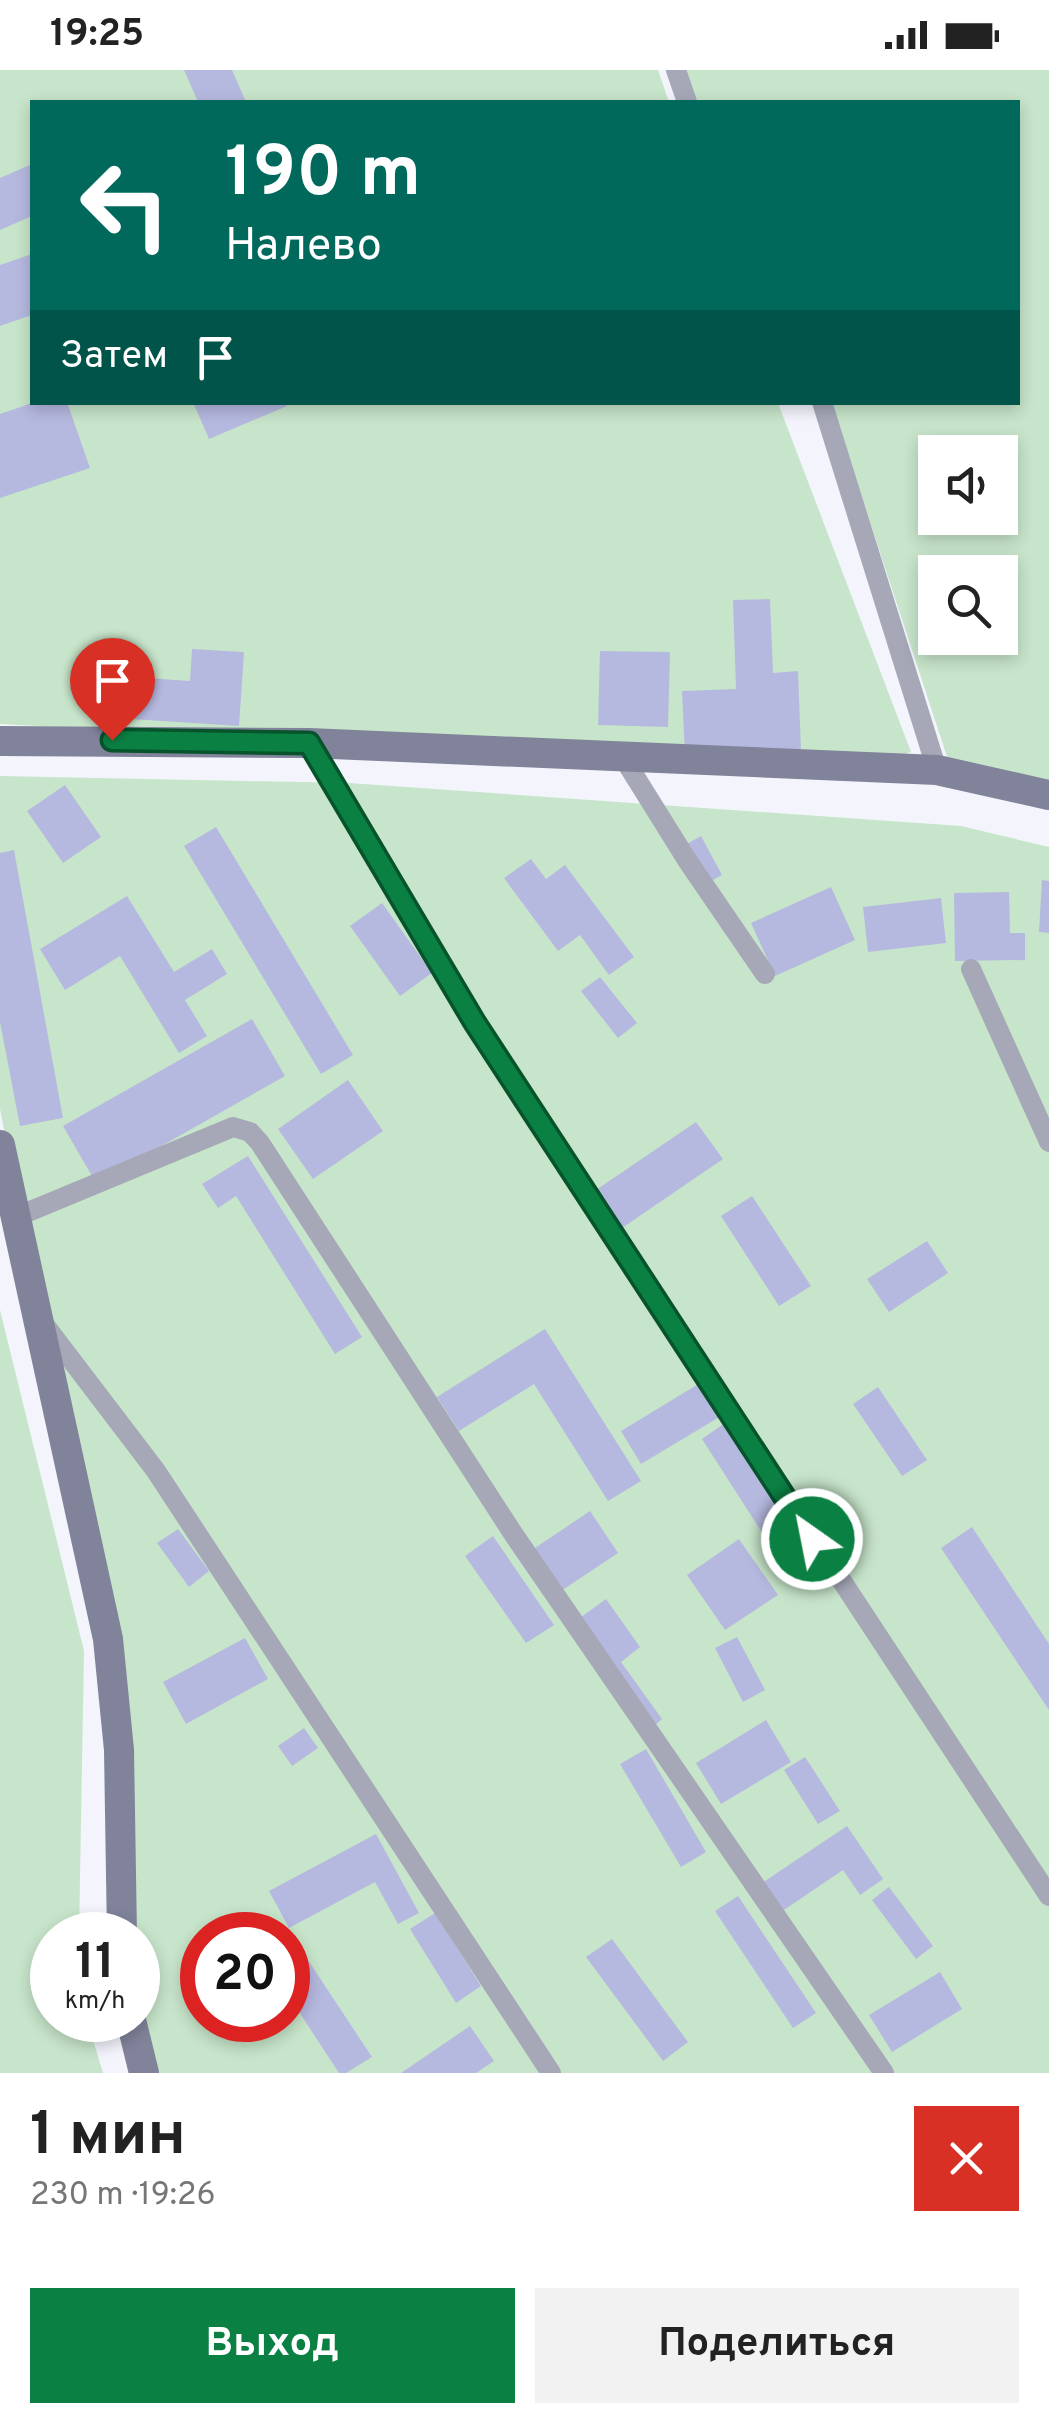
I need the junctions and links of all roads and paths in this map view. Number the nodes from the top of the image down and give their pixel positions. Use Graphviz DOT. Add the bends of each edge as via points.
graph roads {
  1 [pos="676,70"];
  2 [pos="685,100"];
  3 [pos="823,405"];
  4 [pos="0,741"];
  5 [pos="309,743"];
  6 [pos="624,759"];
  7 [pos="937,770"];
  8 [pos="1049,794"];
  9 [pos="971,969"];
  10 [pos="765,974"];
  11 [pos="1049,1142"];
  12 [pos="0,1144"];
  13 [pos="16,1217"];
  14 [pos="36,1314"];
  15 [pos="1049,1896"];
  16 [pos="122,1912"];
  17 [pos="136,2042"];
  18 [pos="144,2073"];
  19 [pos="551,2073"];
  20 [pos="884,2073"];
  1 -- 2 [label="lane"];
  3 -- 7 [label="lane"];
  4 -- 5 [label="street"];
  5 -- 6 [label="street"];
  5 -- 15 [label="lane" via="475,1023"];
  6 -- 7 [label="street"];
  6 -- 10 [label="lane"];
  7 -- 8 [label="street"];
  9 -- 11 [label="lane"];
  12 -- 13 [label="street"];
  13 -- 14 [label="street"];
  13 -- 20 [label="lane" via="233,1128 250,1132 514,1535"];
  14 -- 16 [label="street" via="108,1640 119,1750"];
  14 -- 19 [label="lane" via="156,1471"];
  17 -- 18 [label="street"];
}
